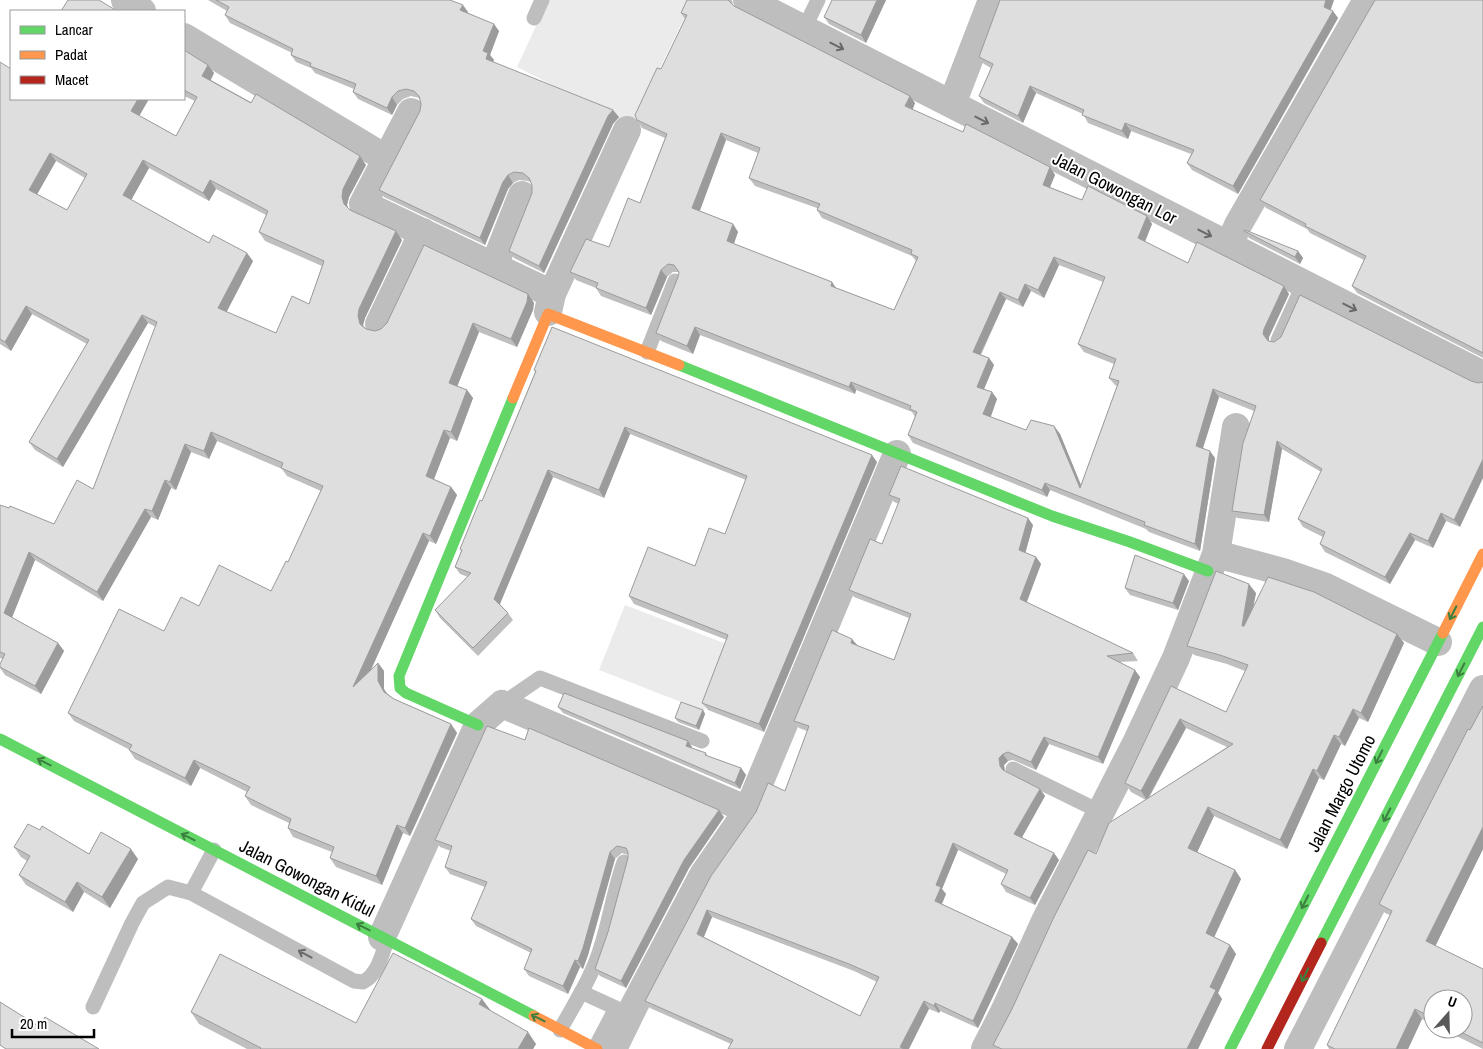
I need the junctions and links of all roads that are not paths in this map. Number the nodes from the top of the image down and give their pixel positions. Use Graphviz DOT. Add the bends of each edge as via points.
graph roads {
  1 [pos="125,0"];
  2 [pos="542,0"];
  3 [pos="747,0"];
  4 [pos="818,0"];
  5 [pos="992,0"];
  6 [pos="1366,0"];
  7 [pos="140,10"];
  8 [pos="534,18"];
  9 [pos="804,29"];
  10 [pos="185,38"];
  11 [pos="952,104"];
  12 [pos="411,112"];
  13 [pos="627,130"];
  14 [pos="387,159"];
  15 [pos="522,195"];
  16 [pos="423,232"];
  17 [pos="1229,245"];
  18 [pos="494,266"];
  19 [pos="675,281"];
  20 [pos="1304,283"];
  21 [pos="550,304"];
  22 [pos="380,324"];
  23 [pos="1278,340"];
  24 [pos="647,352"];
  25 [pos="1483,375"];
  26 [pos="1236,427"];
  27 [pos="897,454"];
  28 [pos="1483,554"];
  29 [pos="1212,562"];
  30 [pos="1483,627"];
  31 [pos="1438,642"];
  32 [pos="1483,689"];
  33 [pos="502,704"];
  34 [pos="478,725"];
  35 [pos="0,739"];
  36 [pos="702,741"];
  37 [pos="1013,769"];
  38 [pos="748,810"];
  39 [pos="1101,812"];
  40 [pos="214,850"];
  41 [pos="624,862"];
  42 [pos="191,893"];
  43 [pos="385,939"];
  44 [pos="581,992"];
  45 [pos="93,1006"];
  46 [pos="560,1030"];
  47 [pos="601,1049"];
  48 [pos="984,1049"];
  49 [pos="1230,1049"];
  50 [pos="1267,1049"];
  51 [pos="1298,1049"];
  1 -- 7 [label="street"];
  2 -- 8 [label="lane"];
  3 -- 9 [label="street, Jalan Gowongan Lor"];
  4 -- 9 [label="lane"];
  5 -- 11 [label="street"];
  6 -- 17 [label="street"];
  9 -- 11 [label="street, Jalan Gowongan Lor, one-way"];
  10 -- 14 [label="street"];
  11 -- 17 [label="street, Jalan Gowongan Lor, one-way"];
  12 -- 14 [label="street"];
  13 -- 21 [label="street"];
  14 -- 16 [label="street" via="363,204"];
  15 -- 18 [label="street"];
  16 -- 18 [label="street"];
  16 -- 22 [label="street"];
  17 -- 20 [label="street, Jalan Gowongan Lor"];
  18 -- 21 [label="street"];
  19 -- 24 [label="lane"];
  20 -- 23 [label="lane"];
  20 -- 25 [label="street, Jalan Gowongan Lor, one-way"];
  21 -- 24 [label="street"];
  21 -- 34 [label="street" via="399,676 400,688 406,693"];
  24 -- 27 [label="street"];
  26 -- 29 [label="street"];
  27 -- 29 [label="street" via="1052,516 1130,542"];
  27 -- 38 [label="street"];
  28 -- 31 [label="street, Jalan Margo Utomo, one-way" via="1470,590"];
  29 -- 31 [label="street" via="1282,572 1326,587"];
  29 -- 39 [label="street" via="1176,658"];
  30 -- 50 [label="street, one-way" via="1372,834"];
  31 -- 49 [label="street, Jalan Margo Utomo, one-way" via="1409,708 1350,824"];
  32 -- 51 [label="street"];
  33 -- 34 [label="street"];
  33 -- 36 [label="lane" via="540,678"];
  33 -- 38 [label="street"];
  34 -- 43 [label="street"];
  40 -- 35 [label="street, Jalan Gowongan Kidul, one-way"];
  37 -- 39 [label="lane"];
  38 -- 47 [label="street" via="703,875 634,1006"];
  39 -- 48 [label="street"];
  40 -- 42 [label="lane"];
  43 -- 40 [label="street, Jalan Gowongan Kidul, one-way"];
  41 -- 44 [label="lane" via="601,948"];
  43 -- 42 [label="lane, one-way" via="370,978 363,982 354,980"];
  42 -- 45 [label="lane" via="168,887 143,903"];
  46 -- 43 [label="street, Jalan Gowongan Kidul, one-way"];
  44 -- 46 [label="lane"];
  44 -- 47 [label="lane" via="616,1008"];
  46 -- 47 [label="street, Jalan Gowongan Kidul"];
}
